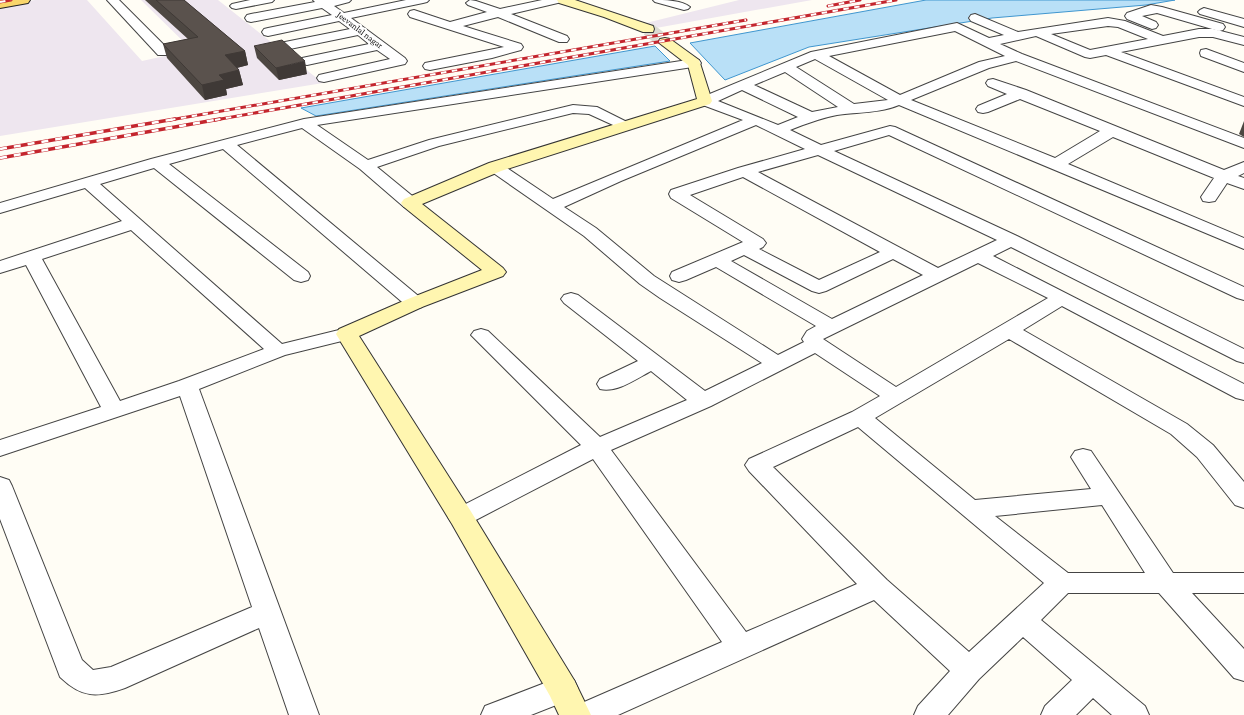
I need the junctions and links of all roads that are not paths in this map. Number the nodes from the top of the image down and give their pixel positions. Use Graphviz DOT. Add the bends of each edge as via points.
graph roads {
  1 [pos="24,0"];
  2 [pos="113,0"];
  3 [pos="268,0"];
  4 [pos="345,0"];
  5 [pos="423,0"];
  6 [pos="558,0"];
  7 [pos="563,0"];
  8 [pos="659,0"];
  9 [pos="1202,0"];
  10 [pos="322,2"];
  11 [pos="472,3"];
  12 [pos="0,4"];
  13 [pos="236,6"];
  14 [pos="684,7"];
  15 [pos="1191,8"];
  16 [pos="1244,11"];
  17 [pos="499,13"];
  18 [pos="414,14"];
  19 [pos="343,17"];
  20 [pos="251,18"];
  21 [pos="975,18"];
  22 [pos="1244,23"];
  23 [pos="450,25"];
  24 [pos="648,29"];
  25 [pos="361,31"];
  26 [pos="268,32"];
  27 [pos="1037,32"];
  28 [pos="1016,36"];
  29 [pos="1181,36"];
  30 [pos="563,39"];
  31 [pos="1161,40"];
  32 [pos="1240,40"];
  33 [pos="665,42"];
  34 [pos="990,42"];
  35 [pos="380,45"];
  36 [pos="285,46"];
  37 [pos="1108,51"];
  38 [pos="163,52"];
  39 [pos="1206,53"];
  40 [pos="817,55"];
  41 [pos="1017,57"];
  42 [pos="307,61"];
  43 [pos="694,63"];
  44 [pos="430,66"];
  45 [pos="786,67"];
  46 [pos="1244,68"];
  47 [pos="324,78"];
  48 [pos="993,83"];
  49 [pos="742,85"];
  50 [pos="1021,93"];
  51 [pos="705,101"];
  52 [pos="901,101"];
  53 [pos="1244,102"];
  54 [pos="983,108"];
  55 [pos="851,109"];
  56 [pos="810,116"];
  57 [pos="756,120"];
  58 [pos="304,123"];
  59 [pos="624,126"];
  60 [pos="777,130"];
  61 [pos="1113,130"];
  62 [pos="1244,143"];
  63 [pos="226,144"];
  64 [pos="816,150"];
  65 [pos="157,162"];
  66 [pos="1056,165"];
  67 [pos="366,166"];
  68 [pos="494,167"];
  69 [pos="1244,167"];
  70 [pos="744,171"];
  71 [pos="1224,176"];
  72 [pos="88,182"];
  73 [pos="1244,184"];
  74 [pos="1209,197"];
  75 [pos="410,202"];
  76 [pos="552,206"];
  77 [pos="0,208"];
  78 [pos="135,223"];
  79 [pos="1011,240"];
  80 [pos="1244,244"];
  81 [pos="744,248"];
  82 [pos="894,252"];
  83 [pos="979,256"];
  84 [pos="31,257"];
  85 [pos="716,260"];
  86 [pos="0,267"];
  87 [pos="301,276"];
  88 [pos="679,276"];
  89 [pos="938,276"];
  90 [pos="1244,294"];
  91 [pos="1062,298"];
  92 [pos="571,300"];
  93 [pos="415,303"];
  94 [pos="830,327"];
  95 [pos="1009,330"];
  96 [pos="347,334"];
  97 [pos="481,336"];
  98 [pos="816,344"];
  99 [pos="278,351"];
  100 [pos="1244,356"];
  101 [pos="654,362"];
  102 [pos="778,364"];
  103 [pos="608,384"];
  104 [pos="186,386"];
  105 [pos="1244,393"];
  106 [pos="895,396"];
  107 [pos="703,401"];
  108 [pos="114,410"];
  109 [pos="860,417"];
  110 [pos="597,447"];
  111 [pos="0,448"];
  112 [pos="1083,457"];
  113 [pos="0,486"];
  114 [pos="1108,496"];
  115 [pos="1244,499"];
  116 [pos="970,509"];
  117 [pos="461,517"];
  118 [pos="1062,583"];
  119 [pos="1166,583"];
  120 [pos="1244,584"];
  121 [pos="877,587"];
  122 [pos="268,612"];
  123 [pos="1022,620"];
  124 [pos="741,647"];
  125 [pos="1244,669"];
  126 [pos="969,670"];
  127 [pos="1092,680"];
  128 [pos="569,702"];
  129 [pos="304,715"];
  130 [pos="496,715"];
  131 [pos="586,715"];
  132 [pos="929,715"];
  133 [pos="1056,715"];
  134 [pos="1134,715"];
  1 -- 12 [label="main road"];
  2 -- 38 [label="street"];
  3 -- 13 [label="street"];
  4 -- 10 [label="street"];
  5 -- 19 [label="street"];
  6 -- 17 [label="street"];
  7 -- 24 [label="street"];
  8 -- 14 [label="street"];
  9 -- 16 [label="street"];
  10 -- 19 [label="street, Jeevanlal nagar"];
  10 -- 20 [label="street"];
  11 -- 17 [label="street"];
  15 -- 22 [label="street"];
  17 -- 23 [label="street"];
  17 -- 30 [label="street"];
  18 -- 23 [label="street"];
  19 -- 25 [label="street, Jeevanlal nagar"];
  19 -- 26 [label="street"];
  21 -- 28 [label="street"];
  23 -- 44 [label="street" via="517,47"];
  25 -- 35 [label="street, Jeevanlal nagar"];
  25 -- 36 [label="street"];
  27 -- 28 [label="street"];
  27 -- 31 [label="street" via="1108,22 1121,24"];
  27 -- 37 [label="street" via="1083,52 1094,54"];
  28 -- 34 [label="street"];
  29 -- 31 [label="street"];
  29 -- 32 [label="street" via="1213,33"];
  29 -- 32 [label="street" via="1131,16 1151,9 1163,10 1241,34"];
  31 -- 37 [label="street"];
  33 -- 43 [label="street"];
  34 -- 40 [label="street" via="957,27"];
  34 -- 41 [label="street"];
  35 -- 42 [label="street"];
  35 -- 47 [label="street, Jeevanlal nagar" via="400,60"];
  37 -- 53 [label="street"];
  39 -- 46 [label="street"];
  40 -- 45 [label="street"];
  40 -- 52 [label="street"];
  41 -- 52 [label="street" via="984,65"];
  41 -- 62 [label="street"];
  43 -- 51 [label="street"];
  43 -- 58 [label="street"];
  45 -- 49 [label="street"];
  45 -- 55 [label="street"];
  48 -- 50 [label="street"];
  49 -- 51 [label="street"];
  49 -- 56 [label="street"];
  50 -- 54 [label="street"];
  50 -- 61 [label="street"];
  51 -- 57 [label="street"];
  51 -- 59 [label="street"];
  52 -- 55 [label="street"];
  52 -- 66 [label="street"];
  55 -- 56 [label="street"];
  56 -- 60 [label="street"];
  57 -- 60 [label="street"];
  57 -- 76 [label="street"];
  58 -- 63 [label="street"];
  58 -- 67 [label="street"];
  59 -- 67 [label="street" via="592,110 573,109 434,143"];
  59 -- 68 [label="street"];
  60 -- 64 [label="street"];
  61 -- 66 [label="street"];
  61 -- 71 [label="street"];
  63 -- 65 [label="street"];
  63 -- 93 [label="street"];
  64 -- 70 [label="street"];
  64 -- 79 [label="street"];
  64 -- 90 [label="street" via="890,130"];
  65 -- 72 [label="street"];
  65 -- 87 [label="street"];
  66 -- 80 [label="street"];
  67 -- 75 [label="street"];
  68 -- 75 [label="street"];
  68 -- 76 [label="street"];
  69 -- 71 [label="street"];
  70 -- 81 [label="street" via="678,194 757,243"];
  70 -- 82 [label="street"];
  71 -- 73 [label="street"];
  71 -- 74 [label="street"];
  72 -- 77 [label="street"];
  72 -- 78 [label="street"];
  75 -- 93 [label="street" via="496,272"];
  76 -- 102 [label="street" via="590,232 667,294"];
  78 -- 84 [label="street"];
  78 -- 99 [label="street"];
  79 -- 83 [label="street"];
  79 -- 100 [label="street"];
  81 -- 82 [label="street" via="819,288"];
  81 -- 85 [label="street"];
  82 -- 89 [label="street"];
  83 -- 89 [label="street"];
  83 -- 91 [label="street"];
  84 -- 86 [label="street"];
  84 -- 108 [label="street"];
  85 -- 88 [label="street"];
  85 -- 94 [label="street"];
  89 -- 94 [label="street"];
  91 -- 95 [label="street"];
  91 -- 105 [label="street"];
  92 -- 101 [label="street"];
  93 -- 96 [label="street"];
  94 -- 98 [label="street" via="814,335 812,339"];
  95 -- 106 [label="street"];
  95 -- 115 [label="street" via="1179,429 1204,450"];
  96 -- 99 [label="street"];
  96 -- 117 [label="street"];
  97 -- 110 [label="street"];
  98 -- 102 [label="street"];
  98 -- 106 [label="street"];
  99 -- 104 [label="street"];
  101 -- 103 [label="street"];
  101 -- 107 [label="street"];
  102 -- 107 [label="street"];
  104 -- 108 [label="street"];
  104 -- 122 [label="street"];
  106 -- 109 [label="street"];
  107 -- 110 [label="street"];
  108 -- 111 [label="street"];
  109 -- 116 [label="street"];
  109 -- 121 [label="street" via="757,465"];
  110 -- 117 [label="street"];
  110 -- 124 [label="street"];
  112 -- 114 [label="street"];
  113 -- 122 [label="street" via="70,668 84,681 98,683 115,679"];
  114 -- 116 [label="street"];
  114 -- 119 [label="street"];
  116 -- 118 [label="street"];
  117 -- 128 [label="street"];
  118 -- 119 [label="street"];
  118 -- 123 [label="street"];
  119 -- 120 [label="street"];
  119 -- 125 [label="street"];
  121 -- 124 [label="street"];
  121 -- 126 [label="street"];
  122 -- 129 [label="street"];
  123 -- 126 [label="street"];
  123 -- 127 [label="street"];
  124 -- 131 [label="street"];
  126 -- 132 [label="street"];
  127 -- 133 [label="street"];
  127 -- 134 [label="street"];
  128 -- 130 [label="street"];
}
